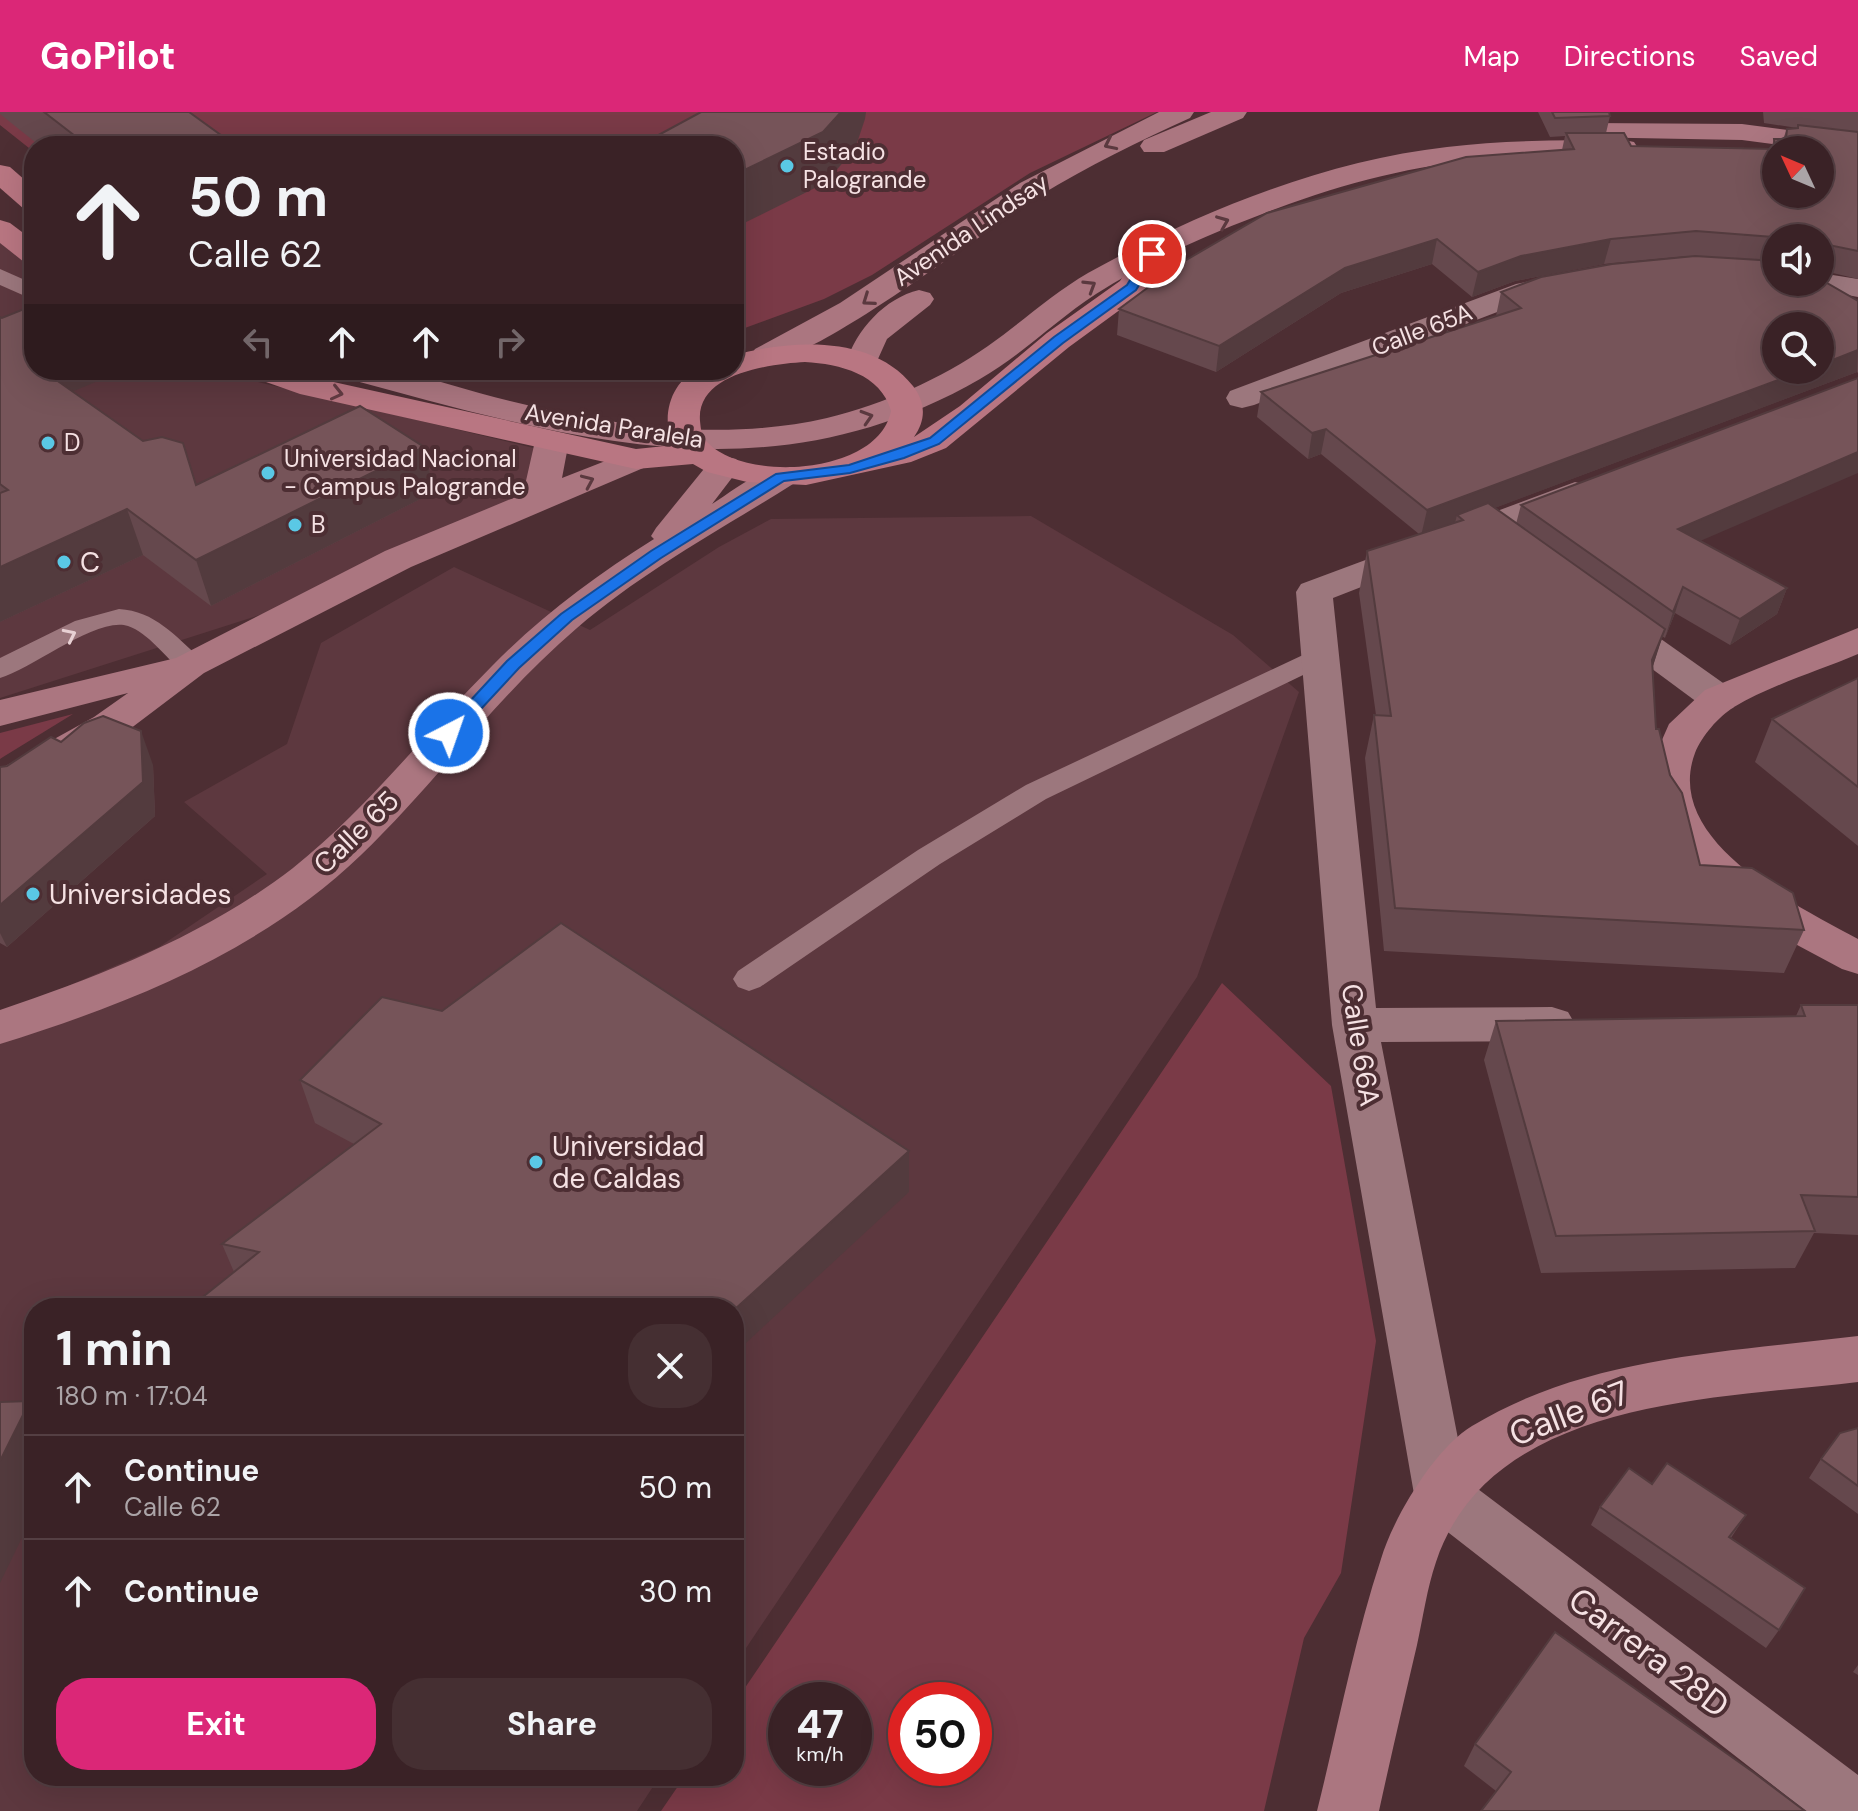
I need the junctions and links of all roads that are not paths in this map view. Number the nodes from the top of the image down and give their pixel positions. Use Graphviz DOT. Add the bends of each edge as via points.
graph roads {
  1 [pos="1234,112"];
  2 [pos="1174,113"];
  3 [pos="1858,147"];
  4 [pos="1762,152"];
  5 [pos="1834,159"];
  6 [pos="1858,163"];
  7 [pos="0,173"];
  8 [pos="24,194"];
  9 [pos="1043,214"];
  10 [pos="0,229"];
  11 [pos="24,248"];
  12 [pos="1152,254"];
  13 [pos="0,276"];
  14 [pos="1590,279"];
  15 [pos="1834,284"];
  16 [pos="939,285"];
  17 [pos="24,288"];
  18 [pos="1858,288"];
  19 [pos="744,361"];
  20 [pos="744,364"];
  21 [pos="872,367"];
  22 [pos="291,380"];
  23 [pos="391,380"];
  24 [pos="493,380"];
  25 [pos="710,380"];
  26 [pos="1242,398"];
  27 [pos="552,441"];
  28 [pos="704,455"];
  29 [pos="636,459"];
  30 [pos="870,461"];
  31 [pos="781,477"];
  32 [pos="1612,478"];
  33 [pos="538,500"];
  34 [pos="1482,528"];
  35 [pos="656,555"];
  36 [pos="1519,555"];
  37 [pos="1582,600"];
  38 [pos="1858,640"];
  39 [pos="1320,656"];
  40 [pos="191,665"];
  41 [pos="0,669"];
  42 [pos="1719,699"];
  43 [pos="0,713"];
  44 [pos="0,787"];
  45 [pos="1858,958"];
  46 [pos="749,979"];
  47 [pos="1591,1024"];
  48 [pos="1355,1025"];
  49 [pos="0,1027"];
  50 [pos="1858,1359"];
  51 [pos="1441,1494"];
  52 [pos="1348,1811"];
  53 [pos="1856,1811"];
  1 -- 9 [label="main road, Avenida Lindsay" via="1143,151"];
  2 -- 19 [label="main road, Avenida Lindsay, one-way" via="1072,163 854,311"];
  3 -- 24 [label="main road, Avenida Paralela" via="1742,132 1503,132 1429,137 1329,158 1234,191 1067,269 971,341 908,377 847,400 769,417 705,421 634,412"];
  12 -- 4 [label="main road, Avenida Paralela, one-way" via="1299,190 1390,165 1520,149"];
  5 -- 6 [label="main road"];
  7 -- 8 [label="main road"];
  10 -- 11 [label="main road"];
  23 -- 12 [label="main road, Avenida Paralela, one-way" via="632,434 707,442 779,437 866,418 935,392 1097,281"];
  12 -- 30 [label="main road" via="1132,287 934,441"];
  13 -- 17 [label="lane"];
  14 -- 26 [label="street, Calle 65A" via="1527,290"];
  15 -- 18 [label="street"];
  16 -- 21 [label="main road, Avenida Lindsay" via="866,341"];
  20 -- 21 [label="main road" via="806,353"];
  21 -- 30 [label="main road" via="906,397 909,411 907,426 887,451"];
  22 -- 27 [label="main road, one-way"];
  25 -- 28 [label="main road" via="694,389 684,404 681,432"];
  27 -- 29 [label="main road"];
  27 -- 33 [label="main road"];
  28 -- 29 [label="main road"];
  28 -- 31 [label="main road"];
  28 -- 35 [label="main road"];
  33 -- 29 [label="main road, one-way"];
  30 -- 31 [label="main road" via="828,474"];
  31 -- 35 [label="main road, Calle 65"];
  32 -- 34 [label="street"];
  33 -- 40 [label="main road" via="398,559"];
  34 -- 36 [label="street"];
  34 -- 39 [label="street, Calle 66A" via="1314,592"];
  35 -- 49 [label="main road, Calle 65" via="566,617 513,664 344,847 285,897 197,951 89,997"];
  37 -- 42 [label="street"];
  38 -- 42 [label="main road"];
  39 -- 46 [label="lane" via="982,823"];
  39 -- 48 [label="street, Calle 66A"];
  41 -- 40 [label="lane, one-way" via="99,622 124,617 139,622"];
  40 -- 43 [label="main road"];
  40 -- 44 [label="main road" via="108,726"];
  42 -- 45 [label="main road" via="1683,733 1667,774 1679,817 1709,862 1762,907"];
  47 -- 48 [label="street"];
  48 -- 51 [label="street, Calle 66A"];
  50 -- 51 [label="main road, Calle 67" via="1646,1385 1563,1409 1489,1444"];
  51 -- 52 [label="main road, Calle 67" via="1409,1557"];
  51 -- 53 [label="street, Carrera 28D"];
}
